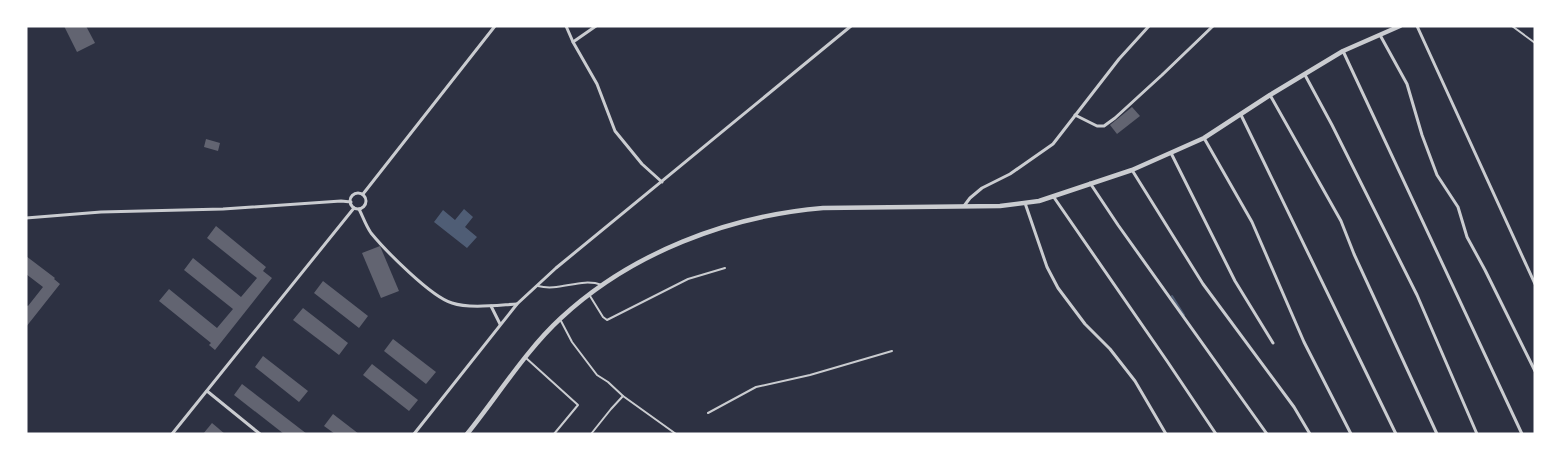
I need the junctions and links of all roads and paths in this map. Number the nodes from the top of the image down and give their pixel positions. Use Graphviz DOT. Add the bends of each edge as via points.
graph roads {
  1 [pos="495,26"];
  2 [pos="566,26"];
  3 [pos="596,26"];
  4 [pos="851,26"];
  5 [pos="1149,26"];
  6 [pos="1213,26"];
  7 [pos="1400,26"];
  8 [pos="1417,26"];
  9 [pos="1512,26"];
  10 [pos="1379,34"];
  11 [pos="573,42"];
  12 [pos="1535,43"];
  13 [pos="1343,51"];
  14 [pos="1305,75"];
  15 [pos="1270,95"];
  16 [pos="1076,115"];
  17 [pos="1241,115"];
  18 [pos="1204,138"];
  19 [pos="1172,153"];
  20 [pos="1132,170"];
  21 [pos="662,182"];
  22 [pos="1090,183"];
  23 [pos="363,194"];
  24 [pos="1053,196"];
  25 [pos="351,202"];
  26 [pos="1025,203"];
  27 [pos="964,206"];
  28 [pos="354,208"];
  29 [pos="359,209"];
  30 [pos="26,218"];
  31 [pos="725,268"];
  32 [pos="1535,284"];
  33 [pos="602,285"];
  34 [pos="536,286"];
  35 [pos="589,294"];
  36 [pos="517,304"];
  37 [pos="491,306"];
  38 [pos="560,319"];
  39 [pos="500,324"];
  40 [pos="1274,343"];
  41 [pos="892,351"];
  42 [pos="526,358"];
  43 [pos="1535,371"];
  44 [pos="207,391"];
  45 [pos="623,396"];
  46 [pos="708,413"];
  47 [pos="172,434"];
  48 [pos="260,434"];
  49 [pos="414,434"];
  50 [pos="468,434"];
  51 [pos="554,434"];
  52 [pos="592,434"];
  53 [pos="676,434"];
  54 [pos="1166,434"];
  55 [pos="1216,434"];
  56 [pos="1267,434"];
  57 [pos="1310,434"];
  58 [pos="1351,434"];
  59 [pos="1396,434"];
  60 [pos="1437,434"];
  61 [pos="1476,434"];
  62 [pos="1522,434"];
  1 -- 23 [label="street"];
  2 -- 11 [label="street"];
  3 -- 11 [label="street"];
  4 -- 21 [label="street"];
  5 -- 16 [label="street"];
  6 -- 16 [label="street" via="1104,126"];
  7 -- 10 [label="street"];
  8 -- 32 [label="street"];
  9 -- 12 [label="lane"];
  10 -- 13 [label="street"];
  10 -- 43 [label="street" via="1406,84 1437,175 1458,206 1467,237"];
  11 -- 21 [label="street" via="597,84 615,131 642,164"];
  13 -- 14 [label="street"];
  13 -- 62 [label="street"];
  14 -- 15 [label="street"];
  14 -- 61 [label="street" via="1417,295"];
  15 -- 17 [label="street"];
  15 -- 60 [label="street" via="1341,222"];
  16 -- 27 [label="street" via="1053,144 1010,174 982,188"];
  17 -- 18 [label="street"];
  17 -- 59 [label="street"];
  18 -- 19 [label="street"];
  18 -- 58 [label="street" via="1252,222 1304,342"];
  19 -- 20 [label="street"];
  19 -- 40 [label="street" via="1235,281"];
  20 -- 22 [label="street"];
  20 -- 57 [label="street" via="1203,284 1294,407"];
  21 -- 34 [label="street"];
  22 -- 24 [label="street"];
  22 -- 56 [label="street"];
  23 -- 25 [label="street" via="354,195"];
  23 -- 29 [label="street" via="366,202"];
  24 -- 26 [label="street"];
  24 -- 55 [label="street"];
  25 -- 28 [label="street"];
  25 -- 30 [label="street"];
  26 -- 27 [label="street"];
  26 -- 54 [label="street" via="1047,267 1058,288 1135,381"];
  27 -- 33 [label="street" via="823,208 754,218 672,247"];
  28 -- 29 [label="street"];
  28 -- 44 [label="street"];
  29 -- 37 [label="street" via="371,232 431,291 454,304"];
  31 -- 35 [label="lane" via="688,279 607,320"];
  33 -- 34 [label="lane" via="583,282 551,289"];
  33 -- 35 [label="street"];
  34 -- 36 [label="street"];
  35 -- 38 [label="street"];
  36 -- 37 [label="street"];
  36 -- 39 [label="street"];
  37 -- 39 [label="street"];
  38 -- 42 [label="street"];
  38 -- 45 [label="lane" via="572,342 598,375"];
  39 -- 49 [label="street"];
  41 -- 46 [label="lane" via="810,376 756,387"];
  42 -- 50 [label="street"];
  42 -- 51 [label="lane" via="578,406"];
  44 -- 47 [label="street"];
  44 -- 48 [label="street"];
  45 -- 52 [label="lane"];
  45 -- 53 [label="lane"];
}
